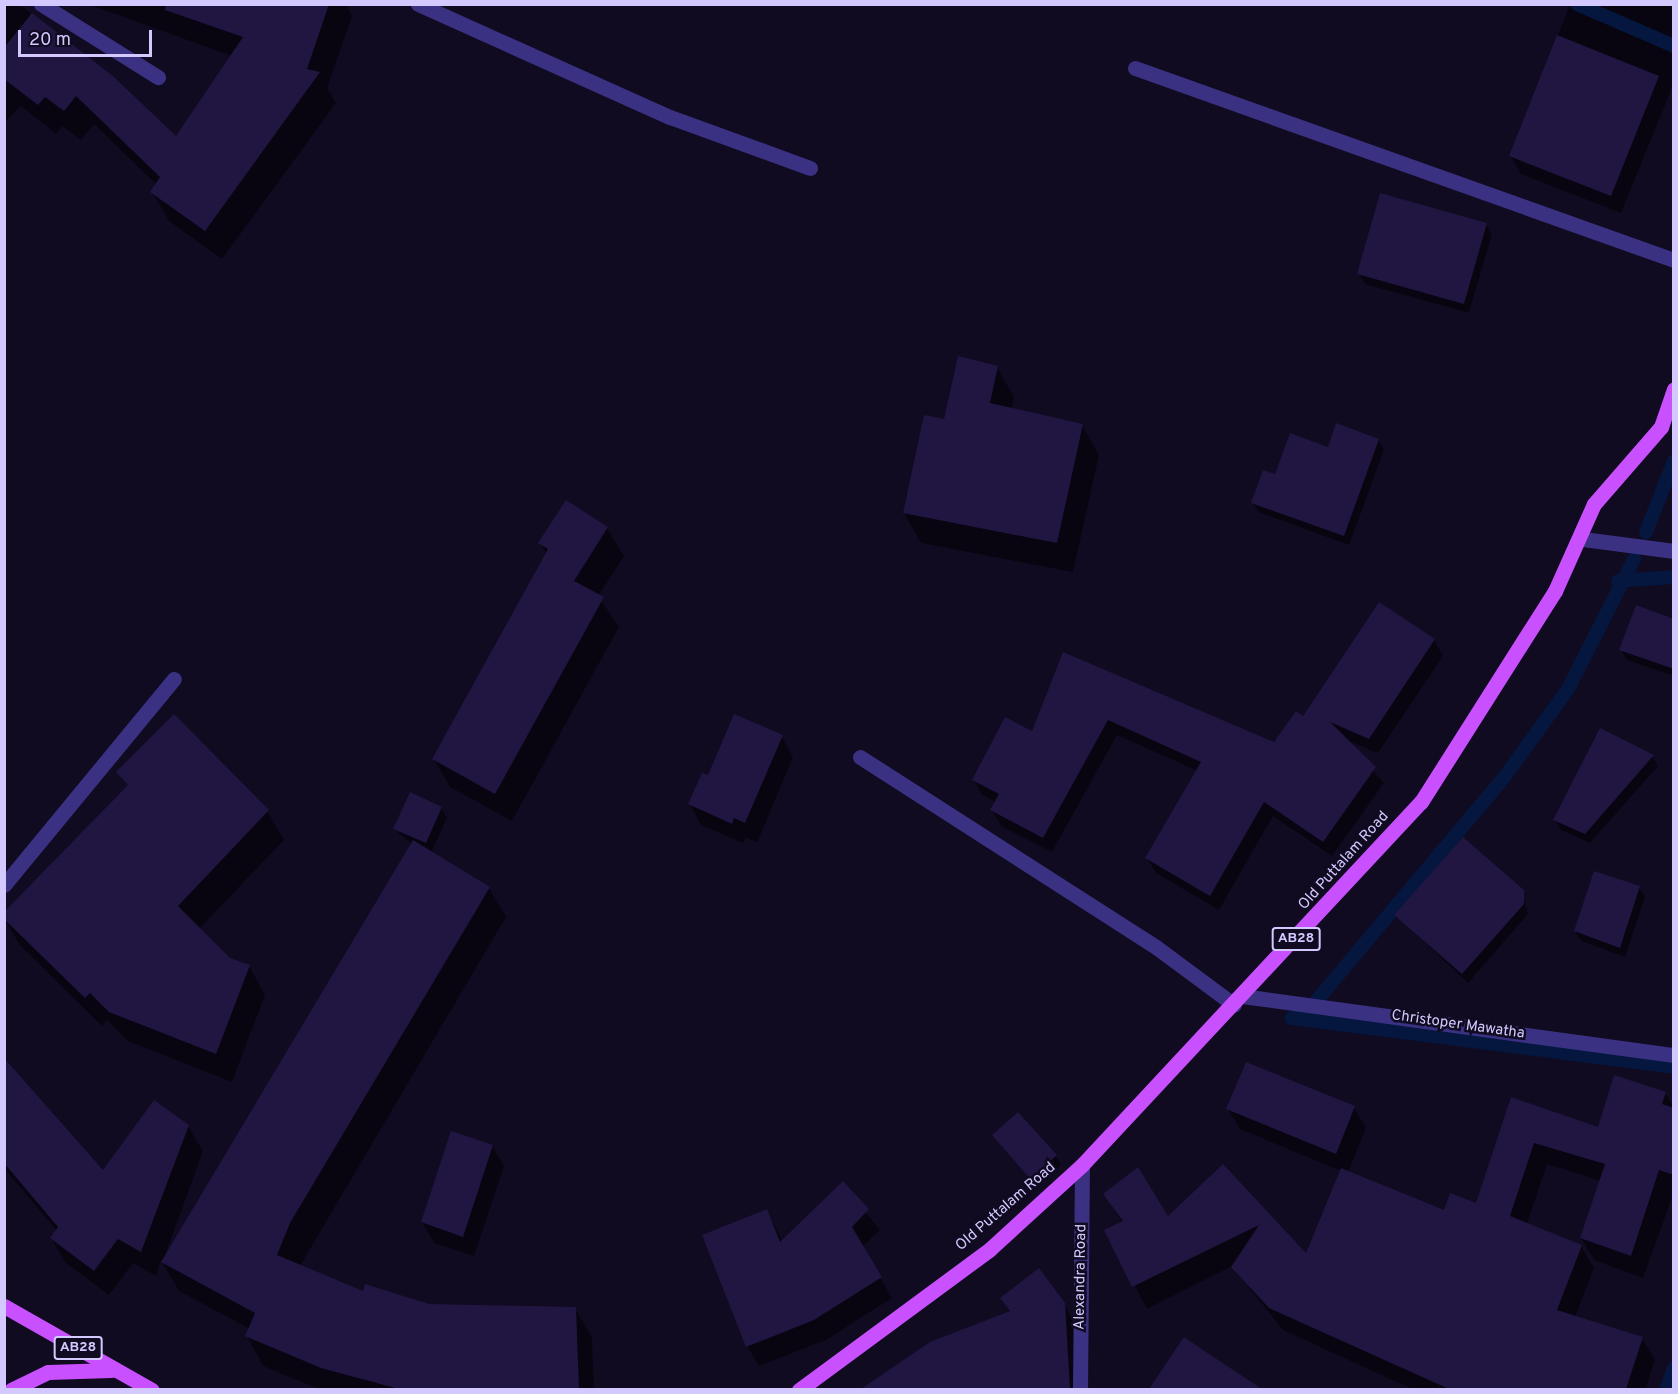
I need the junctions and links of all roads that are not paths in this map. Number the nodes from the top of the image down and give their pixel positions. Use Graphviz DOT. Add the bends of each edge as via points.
graph roads {
  1 [pos="40,4"];
  2 [pos="418,4"];
  3 [pos="1135,68"];
  4 [pos="158,77"];
  5 [pos="810,168"];
  6 [pos="1674,260"];
  7 [pos="1674,390"];
  8 [pos="1583,539"];
  9 [pos="1674,551"];
  10 [pos="174,679"];
  11 [pos="860,757"];
  12 [pos="4,885"];
  13 [pos="1238,1000"];
  14 [pos="1674,1055"];
  15 [pos="1082,1165"];
  16 [pos="4,1306"];
  17 [pos="119,1371"];
  18 [pos="11,1389"];
  19 [pos="152,1389"];
  20 [pos="799,1389"];
  21 [pos="1080,1389"];
  1 -- 4 [label="street"];
  2 -- 5 [label="street" via="670,117"];
  3 -- 6 [label="street"];
  7 -- 8 [label="main road, Old Puttalam Road / AB28" via="1661,427 1594,504"];
  8 -- 9 [label="street"];
  8 -- 13 [label="main road, Old Puttalam Road / AB28" via="1489,703 1421,802"];
  10 -- 12 [label="street"];
  11 -- 13 [label="street"];
  13 -- 14 [label="street, Christoper Mawatha"];
  13 -- 15 [label="main road, Old Puttalam Road / AB28"];
  15 -- 20 [label="main road, Old Puttalam Road / AB28" via="990,1249"];
  15 -- 21 [label="street, Alexandra Road"];
  16 -- 17 [label="main road, AB28"];
  17 -- 18 [label="main road" via="48,1372"];
  17 -- 19 [label="main road, AB28"];
}
